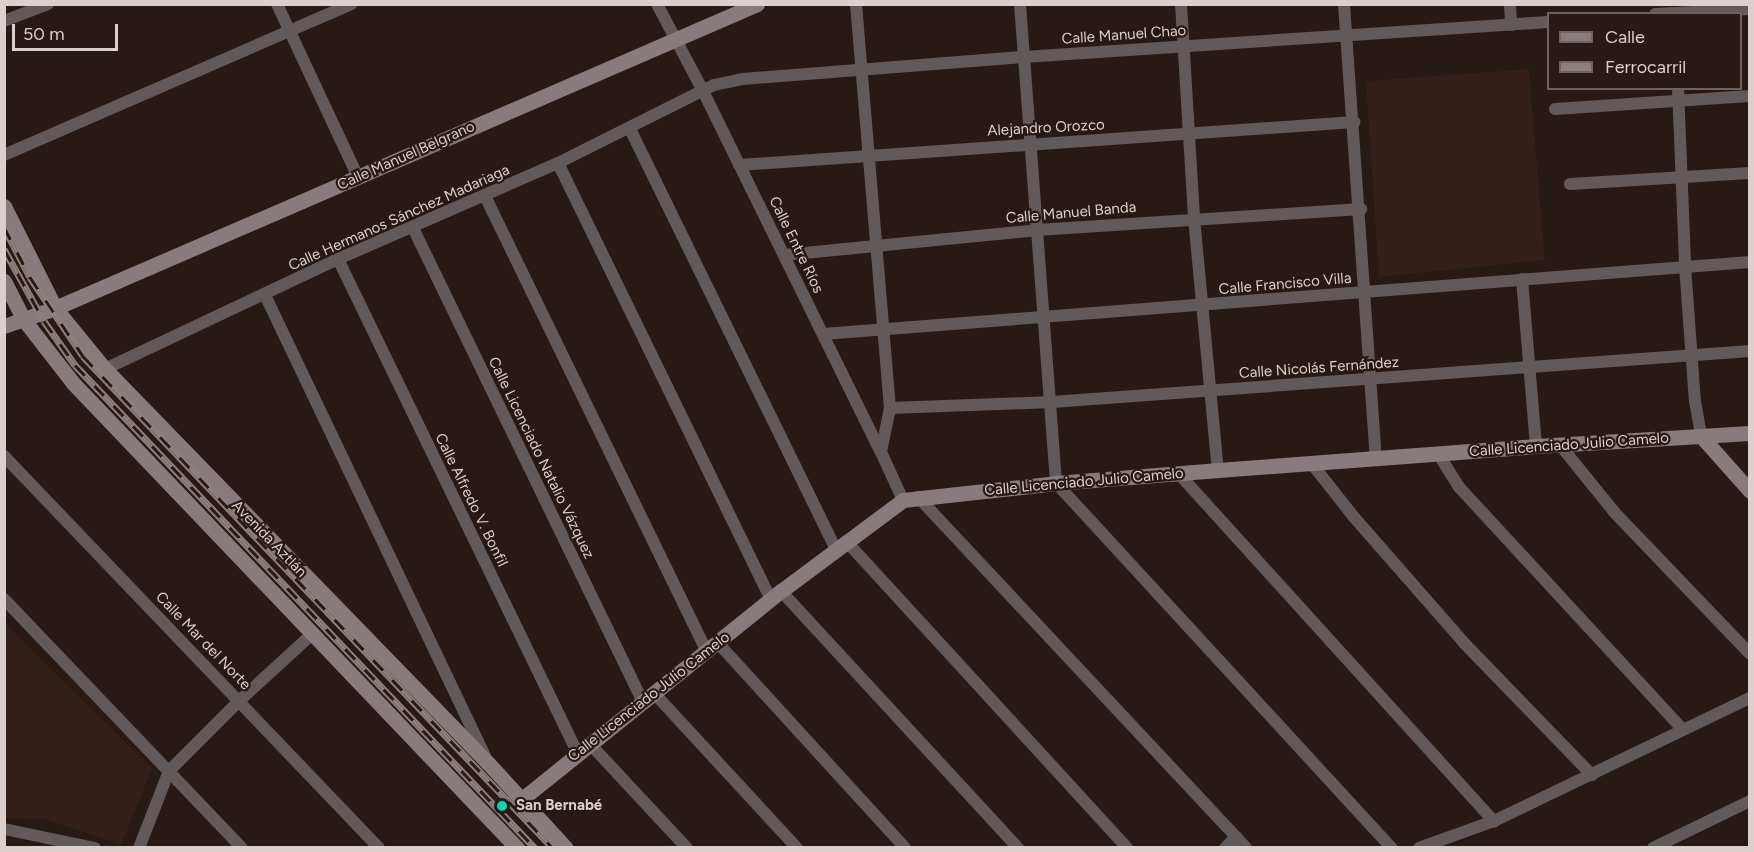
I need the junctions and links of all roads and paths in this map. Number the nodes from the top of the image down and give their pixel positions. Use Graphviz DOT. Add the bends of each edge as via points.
graph roads {
  1 [pos="48,4"];
  2 [pos="277,4"];
  3 [pos="352,4"];
  4 [pos="657,4"];
  5 [pos="757,4"];
  6 [pos="856,4"];
  7 [pos="1020,4"];
  8 [pos="1181,4"];
  9 [pos="1344,4"];
  10 [pos="1510,4"];
  11 [pos="1749,9"];
  12 [pos="1671,10"];
  13 [pos="4,21"];
  14 [pos="1547,22"];
  15 [pos="1511,25"];
  16 [pos="290,32"];
  17 [pos="1348,34"];
  18 [pos="674,39"];
  19 [pos="1184,46"];
  20 [pos="1024,57"];
  21 [pos="861,70"];
  22 [pos="1678,90"];
  23 [pos="703,91"];
  24 [pos="1749,96"];
  25 [pos="1679,102"];
  26 [pos="1555,109"];
  27 [pos="1355,122"];
  28 [pos="630,129"];
  29 [pos="1191,134"];
  30 [pos="1029,143"];
  31 [pos="868,154"];
  32 [pos="4,155"];
  33 [pos="558,163"];
  34 [pos="739,165"];
  35 [pos="1749,173"];
  36 [pos="358,177"];
  37 [pos="1682,177"];
  38 [pos="1570,184"];
  39 [pos="485,196"];
  40 [pos="4,206"];
  41 [pos="1361,209"];
  42 [pos="1194,218"];
  43 [pos="413,228"];
  44 [pos="1037,230"];
  45 [pos="875,246"];
  46 [pos="784,255"];
  47 [pos="338,259"];
  48 [pos="1749,262"];
  49 [pos="1685,266"];
  50 [pos="1522,279"];
  51 [pos="4,280"];
  52 [pos="1364,293"];
  53 [pos="264,295"];
  54 [pos="1202,306"];
  55 [pos="56,308"];
  56 [pos="1044,315"];
  57 [pos="24,320"];
  58 [pos="4,326"];
  59 [pos="882,328"];
  60 [pos="823,334"];
  61 [pos="1749,351"];
  62 [pos="1692,356"];
  63 [pos="1531,368"];
  64 [pos="105,369"];
  65 [pos="1370,380"];
  66 [pos="1211,391"];
  67 [pos="1052,402"];
  68 [pos="890,408"];
  69 [pos="1749,433"];
  70 [pos="1701,436"];
  71 [pos="1560,445"];
  72 [pos="1536,446"];
  73 [pos="882,452"];
  74 [pos="1439,455"];
  75 [pos="4,456"];
  76 [pos="1376,459"];
  77 [pos="1312,464"];
  78 [pos="1218,470"];
  79 [pos="1179,474"];
  80 [pos="1056,483"];
  81 [pos="1749,491"];
  82 [pos="918,497"];
  83 [pos="903,500"];
  84 [pos="841,545"];
  85 [pos="776,595"];
  86 [pos="4,599"];
  87 [pos="311,635"];
  88 [pos="712,647"];
  89 [pos="1749,654"];
  90 [pos="649,697"];
  91 [pos="1749,698"];
  92 [pos="239,701"];
  93 [pos="1683,730"];
  94 [pos="591,744"];
  95 [pos="578,754"];
  96 [pos="488,763"];
  97 [pos="169,771"];
  98 [pos="1592,775"];
  99 [pos="522,799"];
  100 [pos="1749,801"];
  101 [pos="1494,821"];
  102 [pos="4,829"];
  103 [pos="1236,837"];
  104 [pos="95,848"];
  105 [pos="140,848"];
  106 [pos="242,848"];
  107 [pos="379,848"];
  108 [pos="517,848"];
  109 [pos="566,848"];
  110 [pos="687,848"];
  111 [pos="797,848"];
  112 [pos="905,848"];
  113 [pos="1018,848"];
  114 [pos="1127,848"];
  115 [pos="1225,848"];
  116 [pos="1246,848"];
  117 [pos="1392,848"];
  118 [pos="1419,848"];
  119 [pos="1653,848"];
  1 -- 13 [label="street"];
  2 -- 16 [label="street"];
  3 -- 16 [label="street"];
  4 -- 18 [label="street, Calle Entre Ríos"];
  5 -- 18 [label="street, Calle Manuel Belgrano"];
  6 -- 21 [label="street"];
  7 -- 20 [label="street"];
  8 -- 19 [label="street"];
  9 -- 17 [label="street"];
  10 -- 15 [label="street"];
  11 -- 12 [label="street"];
  14 -- 15 [label="street, Calle Manuel Chao"];
  15 -- 17 [label="street, Calle Manuel Chao"];
  16 -- 32 [label="street"];
  16 -- 36 [label="street"];
  17 -- 19 [label="street, Calle Manuel Chao"];
  17 -- 27 [label="street"];
  18 -- 23 [label="street, Calle Entre Ríos"];
  18 -- 36 [label="street, Calle Manuel Belgrano"];
  19 -- 20 [label="street, Calle Manuel Chao"];
  19 -- 29 [label="street"];
  20 -- 21 [label="street, Calle Manuel Chao"];
  20 -- 30 [label="street"];
  21 -- 23 [label="street, Calle Manuel Chao" via="743,79"];
  21 -- 31 [label="street"];
  22 -- 25 [label="street"];
  23 -- 28 [label="street, Calle Hermanos Sánchez Madariaga"];
  23 -- 34 [label="street, Calle Entre Ríos"];
  24 -- 25 [label="street"];
  25 -- 26 [label="street"];
  25 -- 37 [label="street"];
  27 -- 29 [label="street, Alejandro Orozco"];
  27 -- 41 [label="street"];
  28 -- 33 [label="street, Calle Hermanos Sánchez Madariaga"];
  28 -- 84 [label="street"];
  29 -- 30 [label="street, Alejandro Orozco"];
  29 -- 42 [label="street"];
  30 -- 31 [label="street, Alejandro Orozco"];
  30 -- 44 [label="street"];
  31 -- 34 [label="street, Alejandro Orozco"];
  31 -- 45 [label="street"];
  33 -- 39 [label="street, Calle Hermanos Sánchez Madariaga"];
  33 -- 85 [label="street"];
  34 -- 46 [label="street, Calle Entre Ríos"];
  35 -- 37 [label="street"];
  36 -- 55 [label="street, Calle Manuel Belgrano"];
  37 -- 38 [label="street"];
  37 -- 49 [label="street"];
  39 -- 43 [label="street, Calle Hermanos Sánchez Madariaga"];
  39 -- 88 [label="street"];
  40 -- 55 [label="street, Avenida Aztlán"];
  41 -- 42 [label="street, Calle Manuel Banda"];
  41 -- 52 [label="street"];
  42 -- 44 [label="street, Calle Manuel Banda"];
  42 -- 54 [label="street"];
  43 -- 47 [label="street, Calle Hermanos Sánchez Madariaga"];
  43 -- 90 [label="street, Calle Licenciado Natalio Vázquez"];
  44 -- 45 [label="street, Calle Manuel Banda"];
  44 -- 56 [label="street"];
  45 -- 46 [label="street, Calle Manuel Banda"];
  45 -- 59 [label="street"];
  46 -- 60 [label="street, Calle Entre Ríos"];
  47 -- 53 [label="street, Calle Hermanos Sánchez Madariaga"];
  47 -- 95 [label="street, Calle Alfredo V. Bonfil"];
  48 -- 49 [label="street, Calle Francisco Villa"];
  49 -- 50 [label="street, Calle Francisco Villa"];
  49 -- 62 [label="street"];
  50 -- 52 [label="street, Calle Francisco Villa"];
  50 -- 63 [label="street"];
  51 -- 57 [label="street"];
  52 -- 54 [label="street, Calle Francisco Villa"];
  52 -- 65 [label="street"];
  53 -- 64 [label="street, Calle Hermanos Sánchez Madariaga"];
  53 -- 96 [label="street"];
  54 -- 56 [label="street, Calle Francisco Villa"];
  54 -- 66 [label="street"];
  55 -- 57 [label="street, Calle Manuel Belgrano"];
  55 -- 64 [label="street, Avenida Aztlán"];
  56 -- 59 [label="street, Calle Francisco Villa"];
  56 -- 67 [label="street"];
  57 -- 58 [label="street, Calle Manuel Belgrano"];
  57 -- 87 [label="street" via="73,383"];
  59 -- 60 [label="street, Calle Francisco Villa"];
  59 -- 68 [label="street"];
  60 -- 73 [label="street, Calle Entre Ríos"];
  61 -- 62 [label="street, Calle Nicolás Fernández"];
  62 -- 63 [label="street, Calle Nicolás Fernández"];
  62 -- 70 [label="street"];
  63 -- 65 [label="street, Calle Nicolás Fernández"];
  63 -- 72 [label="street"];
  64 -- 96 [label="street, Avenida Aztlán"];
  65 -- 66 [label="street, Calle Nicolás Fernández"];
  65 -- 76 [label="street"];
  66 -- 67 [label="street, Calle Nicolás Fernández"];
  66 -- 78 [label="street"];
  67 -- 68 [label="street, Calle Nicolás Fernández"];
  67 -- 80 [label="street"];
  68 -- 73 [label="street"];
  69 -- 70 [label="street, Calle Licenciado Julio Camelo"];
  70 -- 71 [label="street, Calle Licenciado Julio Camelo"];
  70 -- 81 [label="street"];
  71 -- 72 [label="street, Calle Licenciado Julio Camelo"];
  71 -- 89 [label="street" via="1615,513"];
  72 -- 74 [label="street, Calle Licenciado Julio Camelo"];
  73 -- 83 [label="street, Calle Entre Ríos"];
  74 -- 76 [label="street, Calle Licenciado Julio Camelo"];
  74 -- 93 [label="street" via="1459,487"];
  75 -- 92 [label="street, Calle Mar del Norte"];
  76 -- 77 [label="street, Calle Licenciado Julio Camelo"];
  77 -- 78 [label="street, Calle Licenciado Julio Camelo"];
  77 -- 98 [label="street" via="1464,643"];
  78 -- 79 [label="street, Calle Licenciado Julio Camelo"];
  79 -- 80 [label="street, Calle Licenciado Julio Camelo"];
  79 -- 101 [label="street"];
  80 -- 82 [label="street, Calle Licenciado Julio Camelo"];
  80 -- 117 [label="street"];
  82 -- 83 [label="street, Calle Licenciado Julio Camelo"];
  82 -- 103 [label="street"];
  83 -- 84 [label="street, Calle Licenciado Julio Camelo"];
  84 -- 85 [label="street, Calle Licenciado Julio Camelo"];
  84 -- 114 [label="street"];
  85 -- 88 [label="street, Calle Licenciado Julio Camelo"];
  85 -- 113 [label="street"];
  86 -- 97 [label="street"];
  87 -- 92 [label="street"];
  87 -- 108 [label="street"];
  88 -- 90 [label="street, Calle Licenciado Julio Camelo"];
  88 -- 112 [label="street"];
  90 -- 94 [label="street, Calle Licenciado Julio Camelo"];
  90 -- 111 [label="street, Calle Licenciado Natalio Vázquez"];
  91 -- 93 [label="street"];
  92 -- 97 [label="street"];
  92 -- 107 [label="street, Calle Mar del Norte"];
  93 -- 98 [label="street"];
  94 -- 95 [label="street, Calle Licenciado Julio Camelo"];
  94 -- 110 [label="street"];
  95 -- 99 [label="street, Calle Licenciado Julio Camelo"];
  96 -- 99 [label="street, Avenida Aztlán"];
  97 -- 105 [label="street"];
  97 -- 106 [label="street"];
  98 -- 101 [label="street"];
  99 -- 109 [label="street, Avenida Aztlán"];
  100 -- 119 [label="street"];
  101 -- 118 [label="street"];
  102 -- 104 [label="street"];
  103 -- 115 [label="street"];
  103 -- 116 [label="street"];
}
